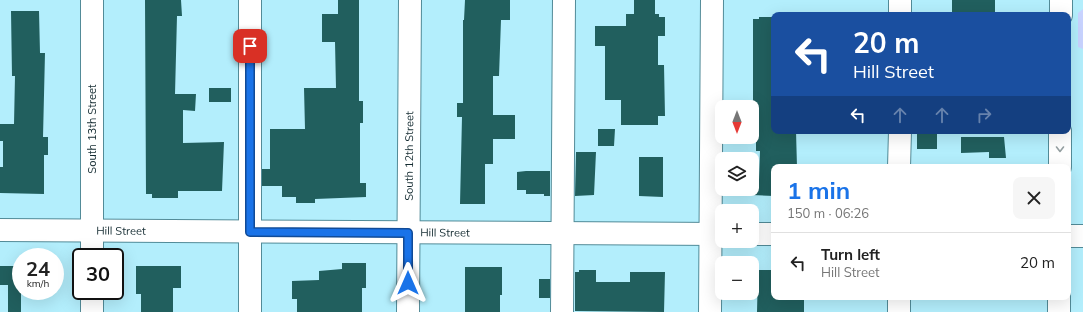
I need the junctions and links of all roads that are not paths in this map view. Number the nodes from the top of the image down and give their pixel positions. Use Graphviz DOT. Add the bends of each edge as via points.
graph roads {
  1 [pos="92,0"];
  2 [pos="250,0"];
  3 [pos="410,0"];
  4 [pos="564,0"];
  5 [pos="712,0"];
  6 [pos="900,0"];
  7 [pos="1061,0"];
  8 [pos="900,12"];
  9 [pos="1061,12"];
  10 [pos="900,134"];
  11 [pos="1060,134"];
  12 [pos="899,164"];
  13 [pos="1060,164"];
  14 [pos="715,204"];
  15 [pos="0,230"];
  16 [pos="92,231"];
  17 [pos="250,232"];
  18 [pos="408,233"];
  19 [pos="562,233"];
  20 [pos="715,234"];
  21 [pos="759,234"];
  22 [pos="771,234"];
  23 [pos="1071,236"];
  24 [pos="1083,236"];
  25 [pos="715,247"];
  26 [pos="92,248"];
  27 [pos="92,300"];
  28 [pos="899,300"];
  29 [pos="1059,300"];
  30 [pos="92,312"];
  31 [pos="250,312"];
  32 [pos="408,312"];
  33 [pos="562,312"];
  34 [pos="710,312"];
  35 [pos="899,312"];
  36 [pos="1058,312"];
  1 -- 16 [label="street, South 13th Street"];
  2 -- 17 [label="street"];
  3 -- 18 [label="street, South 12th Street"];
  4 -- 19 [label="street"];
  5 -- 14 [label="street"];
  6 -- 8 [label="street"];
  7 -- 9 [label="street"];
  10 -- 12 [label="street"];
  11 -- 13 [label="street, one-way"];
  15 -- 16 [label="street, Hill Street"];
  16 -- 17 [label="street, Hill Street"];
  16 -- 26 [label="street, South 13th Street"];
  17 -- 18 [label="street, Hill Street"];
  17 -- 31 [label="street"];
  18 -- 19 [label="street, Hill Street"];
  18 -- 32 [label="street, South 12th Street"];
  19 -- 20 [label="street, Hill Street"];
  19 -- 33 [label="street"];
  21 -- 22 [label="street"];
  23 -- 24 [label="street"];
  25 -- 34 [label="street"];
  27 -- 30 [label="street"];
  28 -- 35 [label="street"];
  29 -- 36 [label="street"];
}
